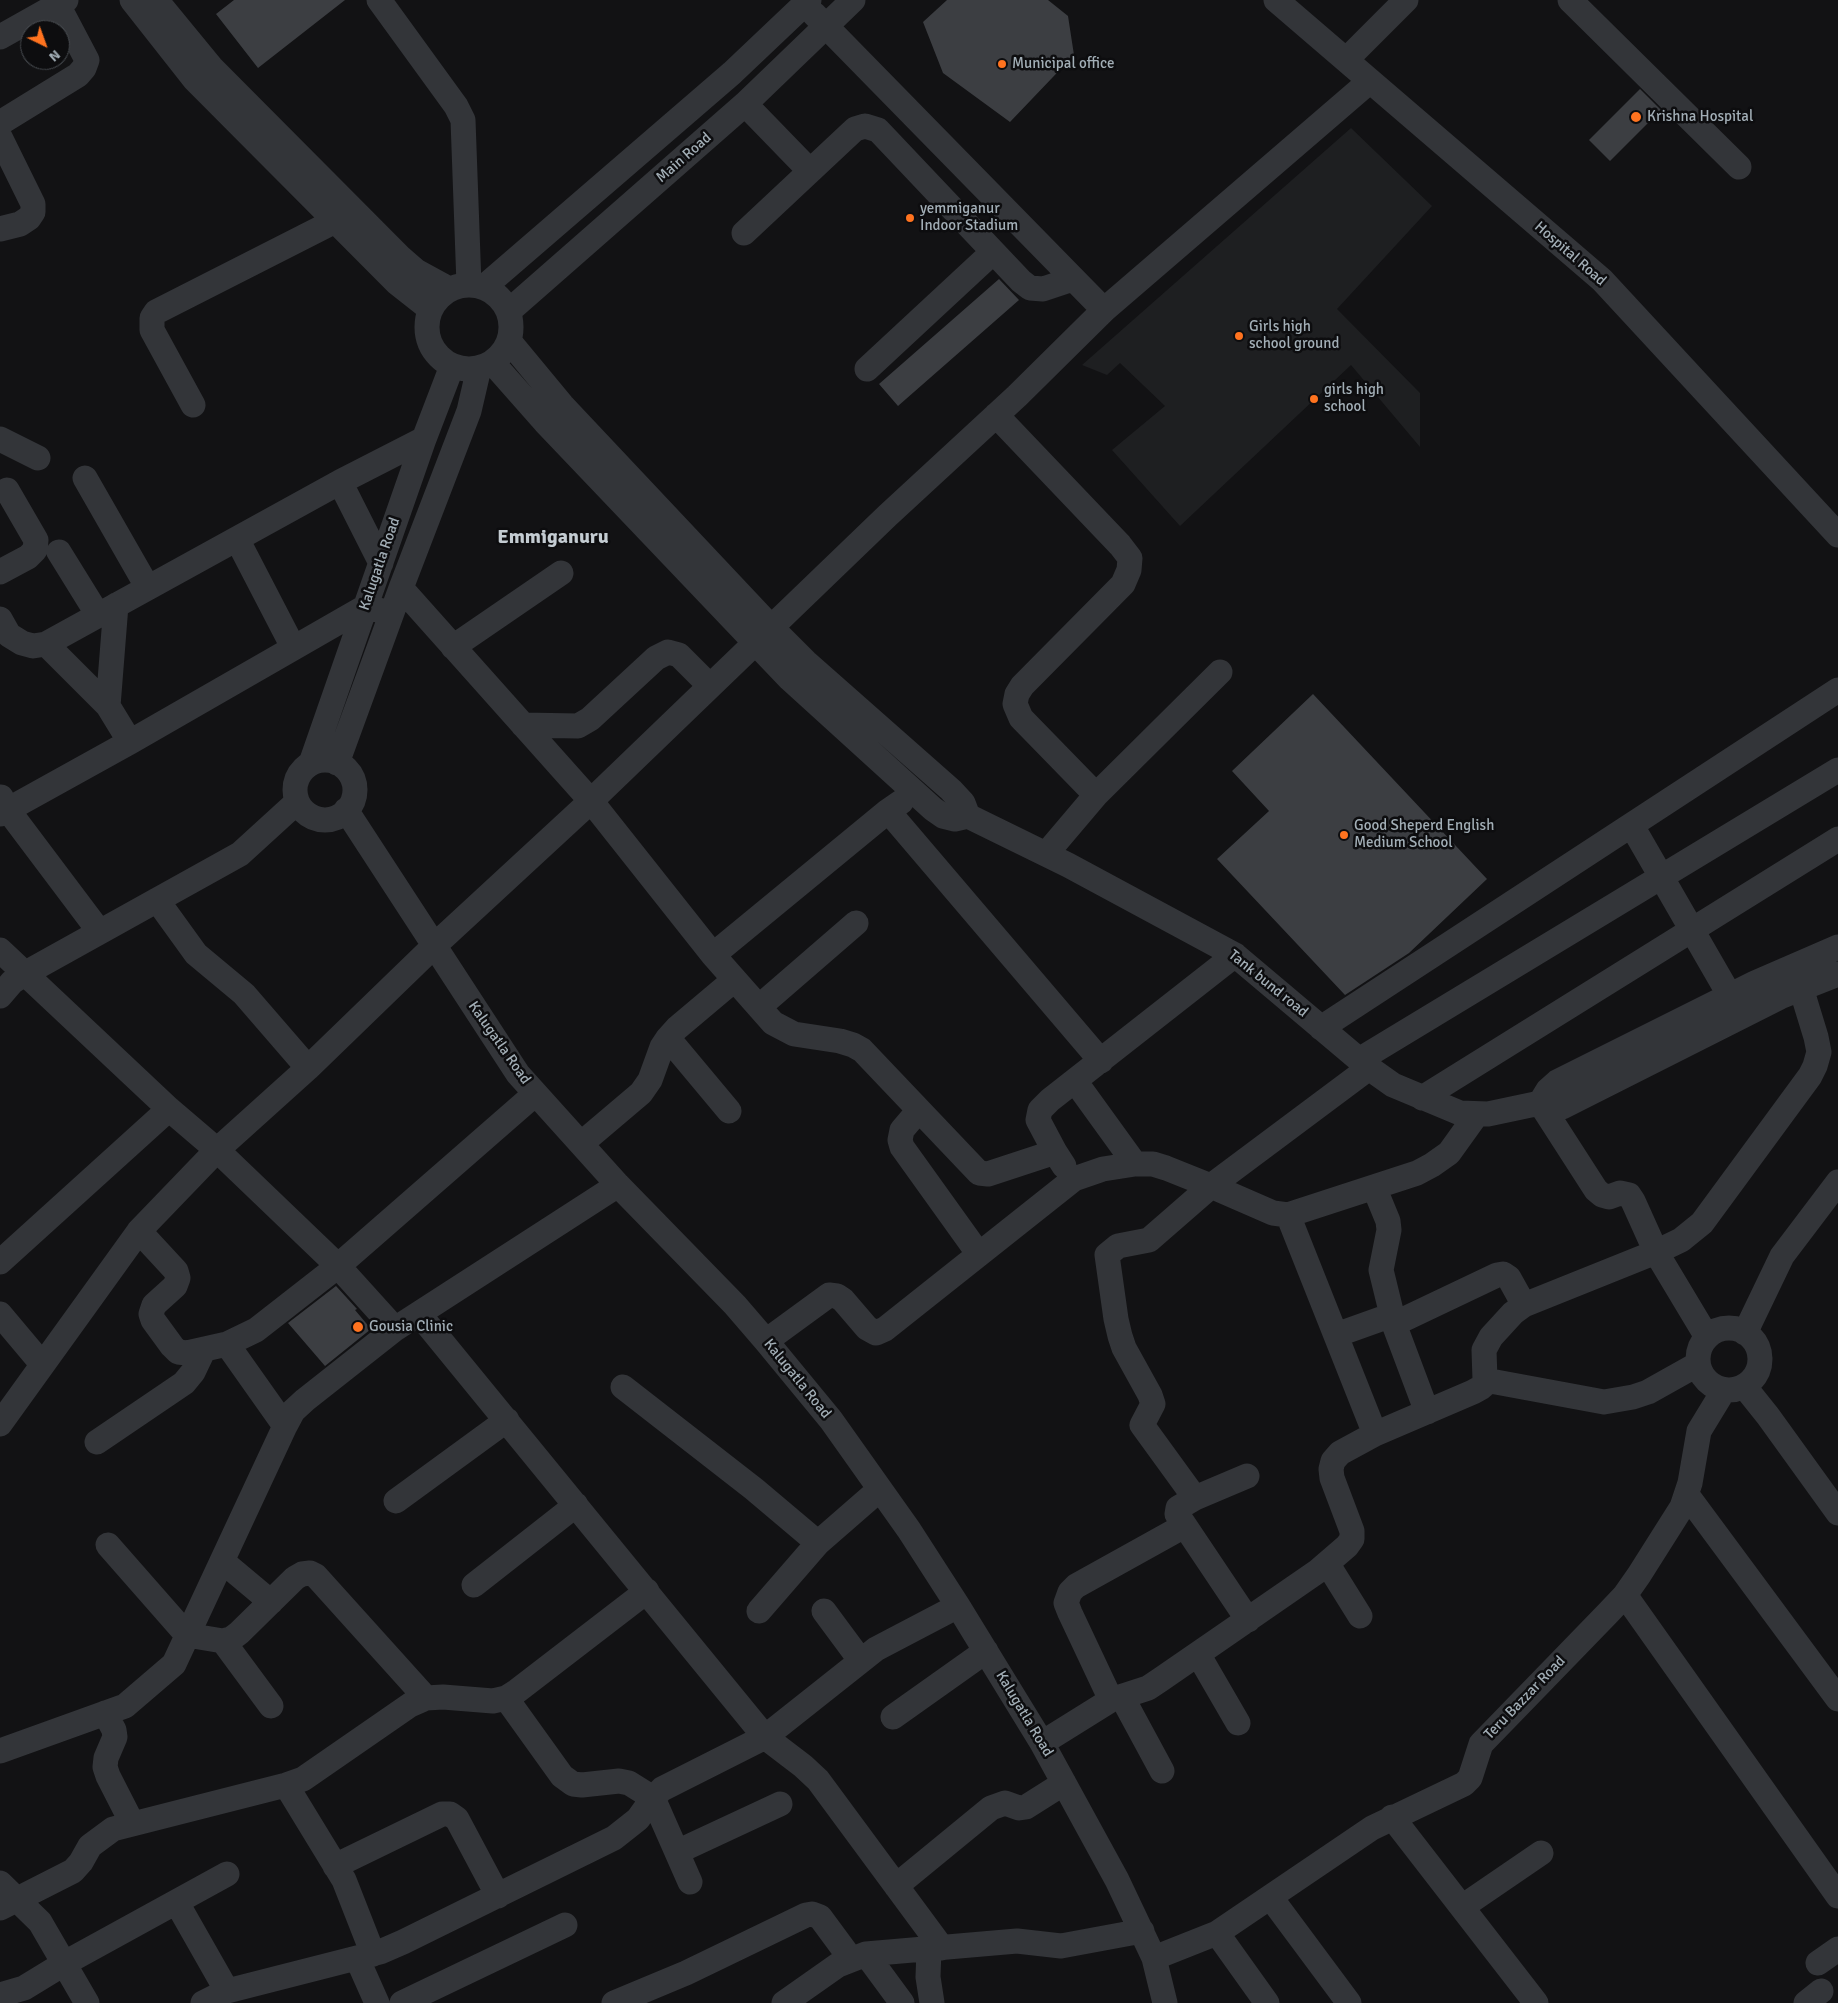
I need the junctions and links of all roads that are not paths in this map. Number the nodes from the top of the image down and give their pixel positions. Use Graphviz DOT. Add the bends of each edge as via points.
graph roads {
  1 [pos="132,0"];
  2 [pos="156,0"];
  3 [pos="379,0"];
  4 [pos="853,0"];
  5 [pos="1276,0"];
  6 [pos="1406,0"];
  7 [pos="1570,0"];
  8 [pos="62,2"];
  9 [pos="807,2"];
  10 [pos="826,26"];
  11 [pos="0,37"];
  12 [pos="1346,60"];
  13 [pos="1370,81"];
  14 [pos="745,104"];
  15 [pos="0,123"];
  16 [pos="0,137"];
  17 [pos="1739,166"];
  18 [pos="810,171"];
  19 [pos="335,221"];
  20 [pos="0,229"];
  21 [pos="744,233"];
  22 [pos="993,252"];
  23 [pos="1073,279"];
  24 [pos="467,287"];
  25 [pos="430,309"];
  26 [pos="1104,310"];
  27 [pos="509,311"];
  28 [pos="509,341"];
  29 [pos="485,365"];
  30 [pos="452,366"];
  31 [pos="867,370"];
  32 [pos="193,405"];
  33 [pos="996,415"];
  34 [pos="0,439"];
  35 [pos="424,439"];
  36 [pos="38,458"];
  37 [pos="85,478"];
  38 [pos="340,482"];
  39 [pos="7,490"];
  40 [pos="1838,535"];
  41 [pos="237,539"];
  42 [pos="59,552"];
  43 [pos="381,563"];
  44 [pos="0,572"];
  45 [pos="560,573"];
  46 [pos="148,588"];
  47 [pos="400,588"];
  48 [pos="365,607"];
  49 [pos="107,610"];
  50 [pos="391,613"];
  51 [pos="0,619"];
  52 [pos="763,635"];
  53 [pos="46,644"];
  54 [pos="293,647"];
  55 [pos="453,647"];
  56 [pos="1220,672"];
  57 [pos="710,686"];
  58 [pos="1838,690"];
  59 [pos="108,706"];
  60 [pos="523,725"];
  61 [pos="130,742"];
  62 [pos="311,763"];
  63 [pos="337,763"];
  64 [pos="1838,770"];
  65 [pos="914,794"];
  66 [pos="1096,795"];
  67 [pos="590,801"];
  68 [pos="297,802"];
  69 [pos="3,806"];
  70 [pos="346,810"];
  71 [pos="888,811"];
  72 [pos="968,816"];
  73 [pos="1632,826"];
  74 [pos="1838,839"];
  75 [pos="1046,854"];
  76 [pos="1662,877"];
  77 [pos="157,900"];
  78 [pos="856,923"];
  79 [pos="1692,930"];
  80 [pos="99,931"];
  81 [pos="434,946"];
  82 [pos="1838,947"];
  83 [pos="0,950"];
  84 [pos="713,955"];
  85 [pos="1235,955"];
  86 [pos="26,972"];
  87 [pos="1838,974"];
  88 [pos="734,980"];
  89 [pos="1801,988"];
  90 [pos="0,996"];
  91 [pos="1730,996"];
  92 [pos="759,1007"];
  93 [pos="1321,1028"];
  94 [pos="668,1038"];
  95 [pos="1101,1061"];
  96 [pos="1364,1064"];
  97 [pos="308,1068"];
  98 [pos="1074,1081"];
  99 [pos="535,1094"];
  100 [pos="1422,1098"];
  101 [pos="1540,1103"];
  102 [pos="169,1109"];
  103 [pos="729,1110"];
  104 [pos="919,1110"];
  105 [pos="1477,1114"];
  106 [pos="582,1143"];
  107 [pos="217,1150"];
  108 [pos="1055,1152"];
  109 [pos="1135,1164"];
  110 [pos="1074,1179"];
  111 [pos="1838,1182"];
  112 [pos="618,1185"];
  113 [pos="1211,1186"];
  114 [pos="1374,1187"];
  115 [pos="1288,1215"];
  116 [pos="140,1232"];
  117 [pos="1656,1252"];
  118 [pos="978,1253"];
  119 [pos="0,1262"];
  120 [pos="338,1266"];
  121 [pos="1524,1305"];
  122 [pos="0,1314"];
  123 [pos="420,1314"];
  124 [pos="1393,1319"];
  125 [pos="395,1329"];
  126 [pos="1745,1332"];
  127 [pos="1336,1335"];
  128 [pos="1707,1337"];
  129 [pos="766,1341"];
  130 [pos="215,1347"];
  131 [pos="42,1364"];
  132 [pos="1698,1364"];
  133 [pos="1485,1380"];
  134 [pos="623,1387"];
  135 [pos="1734,1388"];
  136 [pos="1427,1412"];
  137 [pos="507,1420"];
  138 [pos="0,1424"];
  139 [pos="285,1426"];
  140 [pos="1375,1434"];
  141 [pos="97,1442"];
  142 [pos="1247,1476"];
  143 [pos="880,1489"];
  144 [pos="1687,1495"];
  145 [pos="1196,1498"];
  146 [pos="1834,1498"];
  147 [pos="396,1501"];
  148 [pos="576,1504"];
  149 [pos="1184,1526"];
  150 [pos="818,1543"];
  151 [pos="108,1545"];
  152 [pos="222,1561"];
  153 [pos="1327,1563"];
  154 [pos="474,1585"];
  155 [pos="647,1591"];
  156 [pos="1625,1596"];
  157 [pos="270,1602"];
  158 [pos="958,1606"];
  159 [pos="759,1611"];
  160 [pos="824,1611"];
  161 [pos="1360,1616"];
  162 [pos="1248,1620"];
  163 [pos="187,1635"];
  164 [pos="223,1642"];
  165 [pos="986,1651"];
  166 [pos="1198,1654"];
  167 [pos="861,1661"];
  168 [pos="426,1698"];
  169 [pos="506,1698"];
  170 [pos="1116,1698"];
  171 [pos="1838,1699"];
  172 [pos="271,1706"];
  173 [pos="105,1713"];
  174 [pos="892,1717"];
  175 [pos="1238,1723"];
  176 [pos="765,1737"];
  177 [pos="1042,1743"];
  178 [pos="0,1751"];
  179 [pos="1162,1771"];
  180 [pos="1064,1783"];
  181 [pos="286,1785"];
  182 [pos="653,1798"];
  183 [pos="780,1804"];
  184 [pos="1392,1817"];
  185 [pos="132,1824"];
  186 [pos="677,1852"];
  187 [pos="1541,1853"];
  188 [pos="335,1866"];
  189 [pos="227,1874"];
  190 [pos="690,1882"];
  191 [pos="896,1886"];
  192 [pos="498,1896"];
  193 [pos="1838,1896"];
  194 [pos="6,1897"];
  195 [pos="1271,1898"];
  196 [pos="177,1903"];
  197 [pos="1462,1907"];
  198 [pos="565,1925"];
  199 [pos="1142,1932"];
  200 [pos="1217,1933"];
  201 [pos="935,1948"];
  202 [pos="365,1956"];
  203 [pos="859,1956"];
  204 [pos="1154,1958"];
  205 [pos="65,1963"];
  206 [pos="227,1991"];
  207 [pos="0,1995"];
  208 [pos="87,2003"];
  209 [pos="203,2003"];
  210 [pos="377,2003"];
  211 [pos="402,2003"];
  212 [pos="614,2003"];
  213 [pos="784,2003"];
  214 [pos="902,2003"];
  215 [pos="932,2003"];
  216 [pos="1165,2003"];
  217 [pos="1267,2003"];
  218 [pos="1350,2003"];
  219 [pos="1536,2003"];
  1 -- 19 [label="street" via="195,80"];
  2 -- 24 [label="street" via="211,67 394,251 416,271"];
  3 -- 24 [label="street" via="463,120"];
  4 -- 10 [label="street, Main Road"];
  5 -- 12 [label="street, Hospital Road"];
  6 -- 12 [label="street"];
  7 -- 17 [label="street"];
  8 -- 11 [label="street"];
  8 -- 15 [label="street" via="87,60 84,68 78,75"];
  9 -- 10 [label="street"];
  9 -- 24 [label="street" via="726,79"];
  10 -- 14 [label="street, Main Road"];
  10 -- 23 [label="street"];
  12 -- 13 [label="street, Hospital Road"];
  13 -- 26 [label="street"];
  13 -- 40 [label="street, Hospital Road" via="1602,280"];
  14 -- 18 [label="street"];
  14 -- 27 [label="street, Main Road"];
  16 -- 20 [label="street" via="34,212 20,224"];
  18 -- 21 [label="street"];
  18 -- 22 [label="street" via="855,129 865,126 878,130"];
  19 -- 25 [label="street" via="397,283"];
  19 -- 32 [label="street" via="156,312 152,318 152,330"];
  22 -- 23 [label="street" via="1030,288 1043,289"];
  22 -- 31 [label="street"];
  23 -- 26 [label="street"];
  24 -- 25 [label="street" via="438,297"];
  24 -- 27 [label="street" via="491,290"];
  25 -- 30 [label="street" via="426,322 427,336 440,359"];
  26 -- 33 [label="street"];
  27 -- 28 [label="street" via="512,326"];
  28 -- 29 [label="street" via="502,353"];
  28 -- 52 [label="street"];
  29 -- 30 [label="street" via="465,369"];
  29 -- 47 [label="street, Kalugatla Road"];
  29 -- 52 [label="street"];
  30 -- 35 [label="street, Kalugatla Road"];
  33 -- 52 [label="street"];
  33 -- 66 [label="street" via="1130,558 1123,584 1022,686 1015,704 1021,718"];
  34 -- 36 [label="street"];
  35 -- 38 [label="street"];
  35 -- 43 [label="street, Kalugatla Road"];
  37 -- 46 [label="street"];
  38 -- 41 [label="street"];
  38 -- 43 [label="street"];
  39 -- 44 [label="street" via="36,540 35,550 28,557"];
  41 -- 46 [label="street"];
  41 -- 54 [label="street"];
  42 -- 49 [label="street"];
  43 -- 48 [label="street, Kalugatla Road"];
  45 -- 55 [label="street"];
  46 -- 49 [label="street"];
  47 -- 50 [label="street, Kalugatla Road"];
  47 -- 55 [label="street"];
  48 -- 50 [label="street"];
  48 -- 54 [label="street"];
  48 -- 62 [label="street, Kalugatla Road"];
  49 -- 53 [label="street"];
  49 -- 59 [label="street"];
  50 -- 63 [label="street, Kalugatla Road"];
  51 -- 53 [label="street" via="9,635 22,643 33,646"];
  52 -- 57 [label="street"];
  52 -- 65 [label="street" via="790,679"];
  52 -- 72 [label="street" via="806,662 951,790 963,803"];
  53 -- 59 [label="street"];
  54 -- 61 [label="street"];
  55 -- 60 [label="street"];
  56 -- 66 [label="street"];
  57 -- 60 [label="street" via="679,656 668,652 656,658 590,719 578,726"];
  57 -- 67 [label="street"];
  58 -- 73 [label="street"];
  59 -- 61 [label="street"];
  60 -- 67 [label="street"];
  61 -- 69 [label="street"];
  62 -- 63 [label="street" via="327,760"];
  62 -- 68 [label="street, Kalugatla Road" via="296,782"];
  63 -- 70 [label="street" via="345,768 354,784 352,803"];
  64 -- 76 [label="street"];
  65 -- 71 [label="street"];
  65 -- 72 [label="street" via="943,816 955,819"];
  66 -- 75 [label="street"];
  67 -- 81 [label="street"];
  67 -- 84 [label="street"];
  68 -- 70 [label="street" via="311,816 320,819 330,819"];
  68 -- 77 [label="street" via="240,854"];
  69 -- 80 [label="street"];
  70 -- 81 [label="street, Kalugatla Road"];
  71 -- 84 [label="street"];
  71 -- 95 [label="street"];
  72 -- 75 [label="street, Tank bund road"];
  73 -- 76 [label="street"];
  73 -- 93 [label="street"];
  74 -- 79 [label="street"];
  75 -- 85 [label="street, Tank bund road"];
  76 -- 79 [label="street"];
  76 -- 96 [label="street"];
  77 -- 80 [label="street"];
  77 -- 97 [label="street" via="196,954 244,994"];
  78 -- 92 [label="street"];
  79 -- 91 [label="street"];
  79 -- 100 [label="street"];
  80 -- 86 [label="street"];
  81 -- 97 [label="street"];
  81 -- 99 [label="street, Kalugatla Road" via="518,1074"];
  82 -- 91 [label="street"];
  83 -- 86 [label="street"];
  84 -- 88 [label="street"];
  85 -- 93 [label="street, Tank bund road"];
  85 -- 95 [label="street"];
  86 -- 90 [label="street"];
  86 -- 102 [label="street"];
  87 -- 89 [label="street, Tank bund road"];
  88 -- 92 [label="street"];
  88 -- 94 [label="street"];
  89 -- 101 [label="street, Tank bund road" via="1570,1104 1562,1107"];
  89 -- 117 [label="street" via="1819,1052 1810,1076 1702,1223 1681,1240"];
  91 -- 101 [label="street" via="1557,1082"];
  92 -- 104 [label="street" via="784,1030 840,1041 862,1050"];
  93 -- 96 [label="street, Tank bund road"];
  94 -- 103 [label="street"];
  94 -- 106 [label="street" via="641,1093"];
  95 -- 98 [label="street"];
  96 -- 100 [label="street, Tank bund road" via="1393,1085"];
  96 -- 113 [label="street"];
  97 -- 107 [label="street"];
  98 -- 108 [label="street" via="1040,1110 1038,1120"];
  98 -- 109 [label="street"];
  99 -- 106 [label="street, Kalugatla Road"];
  99 -- 120 [label="street"];
  100 -- 105 [label="street, Tank bund road" via="1460,1113"];
  101 -- 105 [label="street, Tank bund road"];
  101 -- 117 [label="street" via="1596,1190 1609,1197 1620,1193 1629,1195 1634,1201"];
  102 -- 107 [label="street"];
  102 -- 119 [label="street"];
  104 -- 108 [label="street" via="979,1173 988,1174"];
  104 -- 118 [label="street" via="902,1130 902,1148"];
  105 -- 114 [label="street" via="1449,1153 1416,1173"];
  106 -- 112 [label="street, Kalugatla Road"];
  107 -- 116 [label="street"];
  107 -- 120 [label="street"];
  108 -- 110 [label="street"];
  109 -- 110 [label="street" via="1103,1169"];
  109 -- 113 [label="street" via="1153,1164"];
  110 -- 118 [label="street"];
  111 -- 126 [label="street" via="1782,1256"];
  112 -- 123 [label="street"];
  112 -- 129 [label="street, Kalugatla Road"];
  113 -- 115 [label="street" via="1273,1213"];
  113 -- 145 [label="street" via="1149,1240 1118,1246 1107,1255 1120,1336 1153,1404 1142,1425"];
  114 -- 115 [label="street"];
  114 -- 124 [label="street" via="1388,1222 1380,1270"];
  115 -- 127 [label="street"];
  116 -- 130 [label="street" via="176,1271 178,1278 175,1286 154,1305 153,1320 178,1352"];
  116 -- 131 [label="street"];
  117 -- 121 [label="street"];
  117 -- 128 [label="street"];
  118 -- 129 [label="street" via="876,1333 867,1328 843,1300 829,1295"];
  120 -- 125 [label="street"];
  120 -- 130 [label="street" via="256,1330"];
  121 -- 124 [label="street" via="1509,1278 1503,1274"];
  121 -- 133 [label="street" via="1501,1325 1484,1350"];
  122 -- 131 [label="street"];
  123 -- 125 [label="street"];
  123 -- 137 [label="street"];
  124 -- 127 [label="street"];
  124 -- 136 [label="street"];
  125 -- 139 [label="street" via="305,1400 293,1411"];
  126 -- 128 [label="street" via="1724,1328"];
  126 -- 135 [label="street, Teru Bazzar Road" via="1758,1349 1760,1360 1752,1379"];
  127 -- 140 [label="street"];
  128 -- 132 [label="street" via="1698,1354"];
  129 -- 143 [label="street, Kalugatla Road" via="831,1420"];
  130 -- 139 [label="street"];
  130 -- 141 [label="street" via="184,1383"];
  131 -- 138 [label="street"];
  132 -- 133 [label="street" via="1648,1392 1633,1398 1604,1402"];
  132 -- 135 [label="street" via="1701,1373 1715,1387"];
  133 -- 136 [label="street" via="1482,1387 1473,1392"];
  134 -- 150 [label="street"];
  135 -- 144 [label="street, Teru Bazzar Road" via="1699,1431"];
  135 -- 146 [label="street" via="1768,1416"];
  136 -- 140 [label="street"];
  137 -- 147 [label="street"];
  137 -- 148 [label="street"];
  139 -- 152 [label="street"];
  140 -- 153 [label="street" via="1340,1453 1333,1461 1332,1478 1352,1539"];
  142 -- 145 [label="street"];
  143 -- 150 [label="street"];
  143 -- 158 [label="street, Kalugatla Road"];
  144 -- 156 [label="street, Teru Bazzar Road"];
  144 -- 171 [label="street"];
  145 -- 149 [label="street" via="1178,1508 1177,1514"];
  148 -- 154 [label="street"];
  148 -- 155 [label="street"];
  149 -- 162 [label="street"];
  149 -- 170 [label="street" via="1076,1586 1066,1602"];
  150 -- 159 [label="street"];
  151 -- 163 [label="street"];
  152 -- 157 [label="street"];
  152 -- 163 [label="street"];
  153 -- 161 [label="street"];
  153 -- 162 [label="street"];
  155 -- 169 [label="street"];
  155 -- 176 [label="street"];
  156 -- 184 [label="street, Teru Bazzar Road" via="1481,1744 1474,1770 1464,1784"];
  156 -- 193 [label="street"];
  157 -- 164 [label="street" via="239,1633"];
  157 -- 168 [label="street" via="302,1574 316,1576"];
  158 -- 165 [label="street, Kalugatla Road"];
  158 -- 167 [label="street" via="891,1640"];
  160 -- 167 [label="street"];
  162 -- 166 [label="street"];
  163 -- 164 [label="street"];
  163 -- 173 [label="street" via="174,1664 125,1706"];
  164 -- 172 [label="street"];
  165 -- 174 [label="street"];
  165 -- 177 [label="street, Kalugatla Road"];
  166 -- 170 [label="street" via="1148,1688"];
  166 -- 175 [label="street"];
  167 -- 176 [label="street"];
  168 -- 169 [label="street"];
  168 -- 181 [label="street" via="410,1705 303,1779"];
  169 -- 182 [label="street" via="562,1776 573,1784 619,1781 629,1783"];
  170 -- 177 [label="street"];
  170 -- 179 [label="street"];
  173 -- 178 [label="street"];
  173 -- 185 [label="street" via="115,1737 105,1767"];
  176 -- 182 [label="street" via="673,1782"];
  176 -- 191 [label="street" via="818,1780"];
  177 -- 180 [label="street, Kalugatla Road"];
  180 -- 191 [label="street" via="1026,1807 1018,1808 1006,1803 991,1808"];
  180 -- 199 [label="street, Kalugatla Road"];
  181 -- 185 [label="street"];
  181 -- 188 [label="street"];
  182 -- 186 [label="street"];
  182 -- 192 [label="street" via="638,1818 614,1838"];
  183 -- 186 [label="street"];
  184 -- 195 [label="street, Teru Bazzar Road"];
  184 -- 197 [label="street"];
  185 -- 194 [label="street" via="114,1829 90,1846 81,1862 64,1877"];
  186 -- 190 [label="street"];
  187 -- 197 [label="street"];
  188 -- 192 [label="street" via="442,1814 450,1814 457,1819"];
  188 -- 202 [label="street" via="344,1880"];
  189 -- 196 [label="street"];
  191 -- 201 [label="street"];
  192 -- 202 [label="street" via="403,1942"];
  194 -- 205 [label="street" via="40,1922"];
  195 -- 200 [label="street, Teru Bazzar Road"];
  195 -- 218 [label="street"];
  196 -- 205 [label="street"];
  196 -- 206 [label="street"];
  197 -- 219 [label="street"];
  198 -- 211 [label="street"];
  199 -- 201 [label="street" via="1061,1946 1017,1942"];
  199 -- 204 [label="street, Kalugatla Road"];
  200 -- 204 [label="street, Teru Bazzar Road"];
  200 -- 217 [label="street"];
  201 -- 203 [label="street"];
  201 -- 215 [label="street" via="928,1977"];
  202 -- 206 [label="street"];
  202 -- 210 [label="street"];
  203 -- 212 [label="street" via="820,1917 806,1915 686,1973"];
  203 -- 213 [label="street" via="838,1965"];
  203 -- 214 [label="street"];
  204 -- 216 [label="street, Kalugatla Road"];
  205 -- 207 [label="street" via="24,1988"];
  205 -- 208 [label="street"];
  206 -- 209 [label="street"];
}
